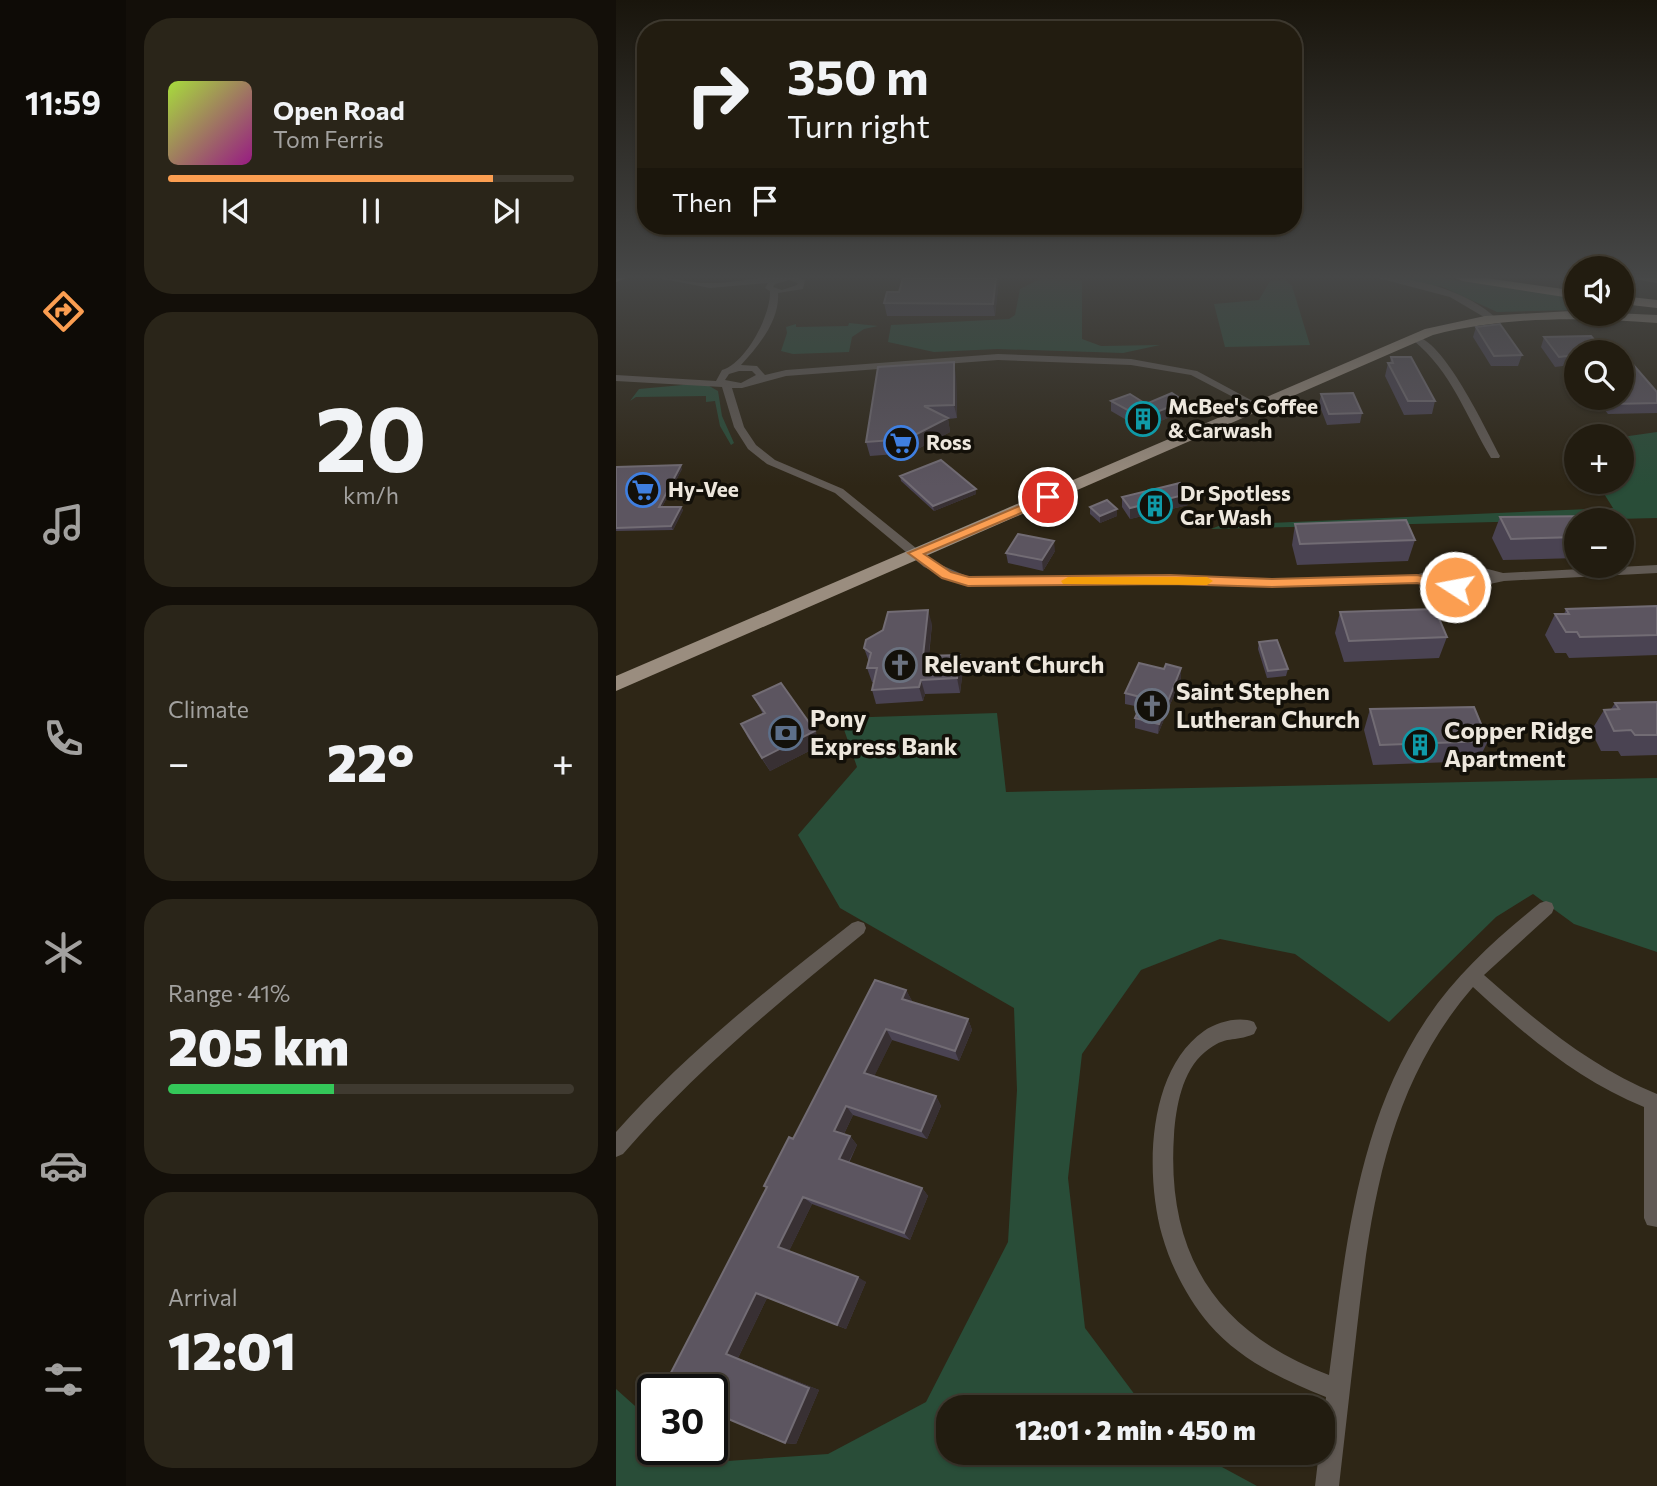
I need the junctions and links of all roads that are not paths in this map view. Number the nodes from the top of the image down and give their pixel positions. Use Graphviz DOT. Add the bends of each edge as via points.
graph roads {
  1 [pos="753,347"];
  2 [pos="755,347"];
  3 [pos="1394,347"];
  4 [pos="1427,347"];
  5 [pos="864,365"];
  6 [pos="755,368"];
  7 [pos="729,371"];
  8 [pos="616,378"];
  9 [pos="632,381"];
  10 [pos="676,381"];
  11 [pos="751,383"];
  12 [pos="724,384"];
  13 [pos="616,385"];
  14 [pos="1257,406"];
  15 [pos="734,409"];
  16 [pos="1495,456"];
  17 [pos="914,553"];
  18 [pos="1657,569"];
  19 [pos="1503,577"];
  20 [pos="1417,579"];
  21 [pos="616,684"];
  22 [pos="1546,908"];
  23 [pos="858,928"];
  24 [pos="1472,975"];
  25 [pos="1248,1028"];
  26 [pos="1655,1103"];
  27 [pos="616,1147"];
  28 [pos="1654,1218"];
  29 [pos="1339,1390"];
  30 [pos="1327,1486"];
  1 -- 7 [label="street"];
  2 -- 6 [label="street"];
  3 -- 14 [label="main road"];
  4 -- 16 [label="street" via="1439,357"];
  5 -- 6 [label="street"];
  5 -- 11 [label="street" via="775,374"];
  5 -- 14 [label="street" via="998,357 1153,364 1206,378"];
  6 -- 7 [label="street"];
  6 -- 11 [label="street" via="761,375"];
  7 -- 10 [label="street"];
  7 -- 12 [label="street" via="720,378"];
  8 -- 9 [label="street"];
  9 -- 10 [label="street"];
  9 -- 13 [label="street"];
  10 -- 12 [label="street"];
  11 -- 12 [label="street"];
  11 -- 15 [label="street" via="742,389"];
  12 -- 15 [label="street"];
  14 -- 17 [label="main road"];
  15 -- 17 [label="street" via="739,428 752,447 771,462 839,491"];
  17 -- 20 [label="street" via="947,575 980,582"];
  17 -- 21 [label="main road"];
  18 -- 19 [label="street"];
  19 -- 20 [label="street" via="1479,586 1455,587"];
  19 -- 20 [label="street" via="1465,567"];
  22 -- 24 [label="street"];
  23 -- 27 [label="street" via="714,1044 672,1083"];
  24 -- 26 [label="street" via="1551,1044"];
  24 -- 29 [label="street" via="1415,1054 1385,1122 1361,1212"];
  25 -- 29 [label="street" via="1216,1033 1201,1044 1177,1079 1164,1130 1172,1234 1198,1290 1239,1339 1277,1365"];
  26 -- 28 [label="street"];
  29 -- 30 [label="street"];
}
